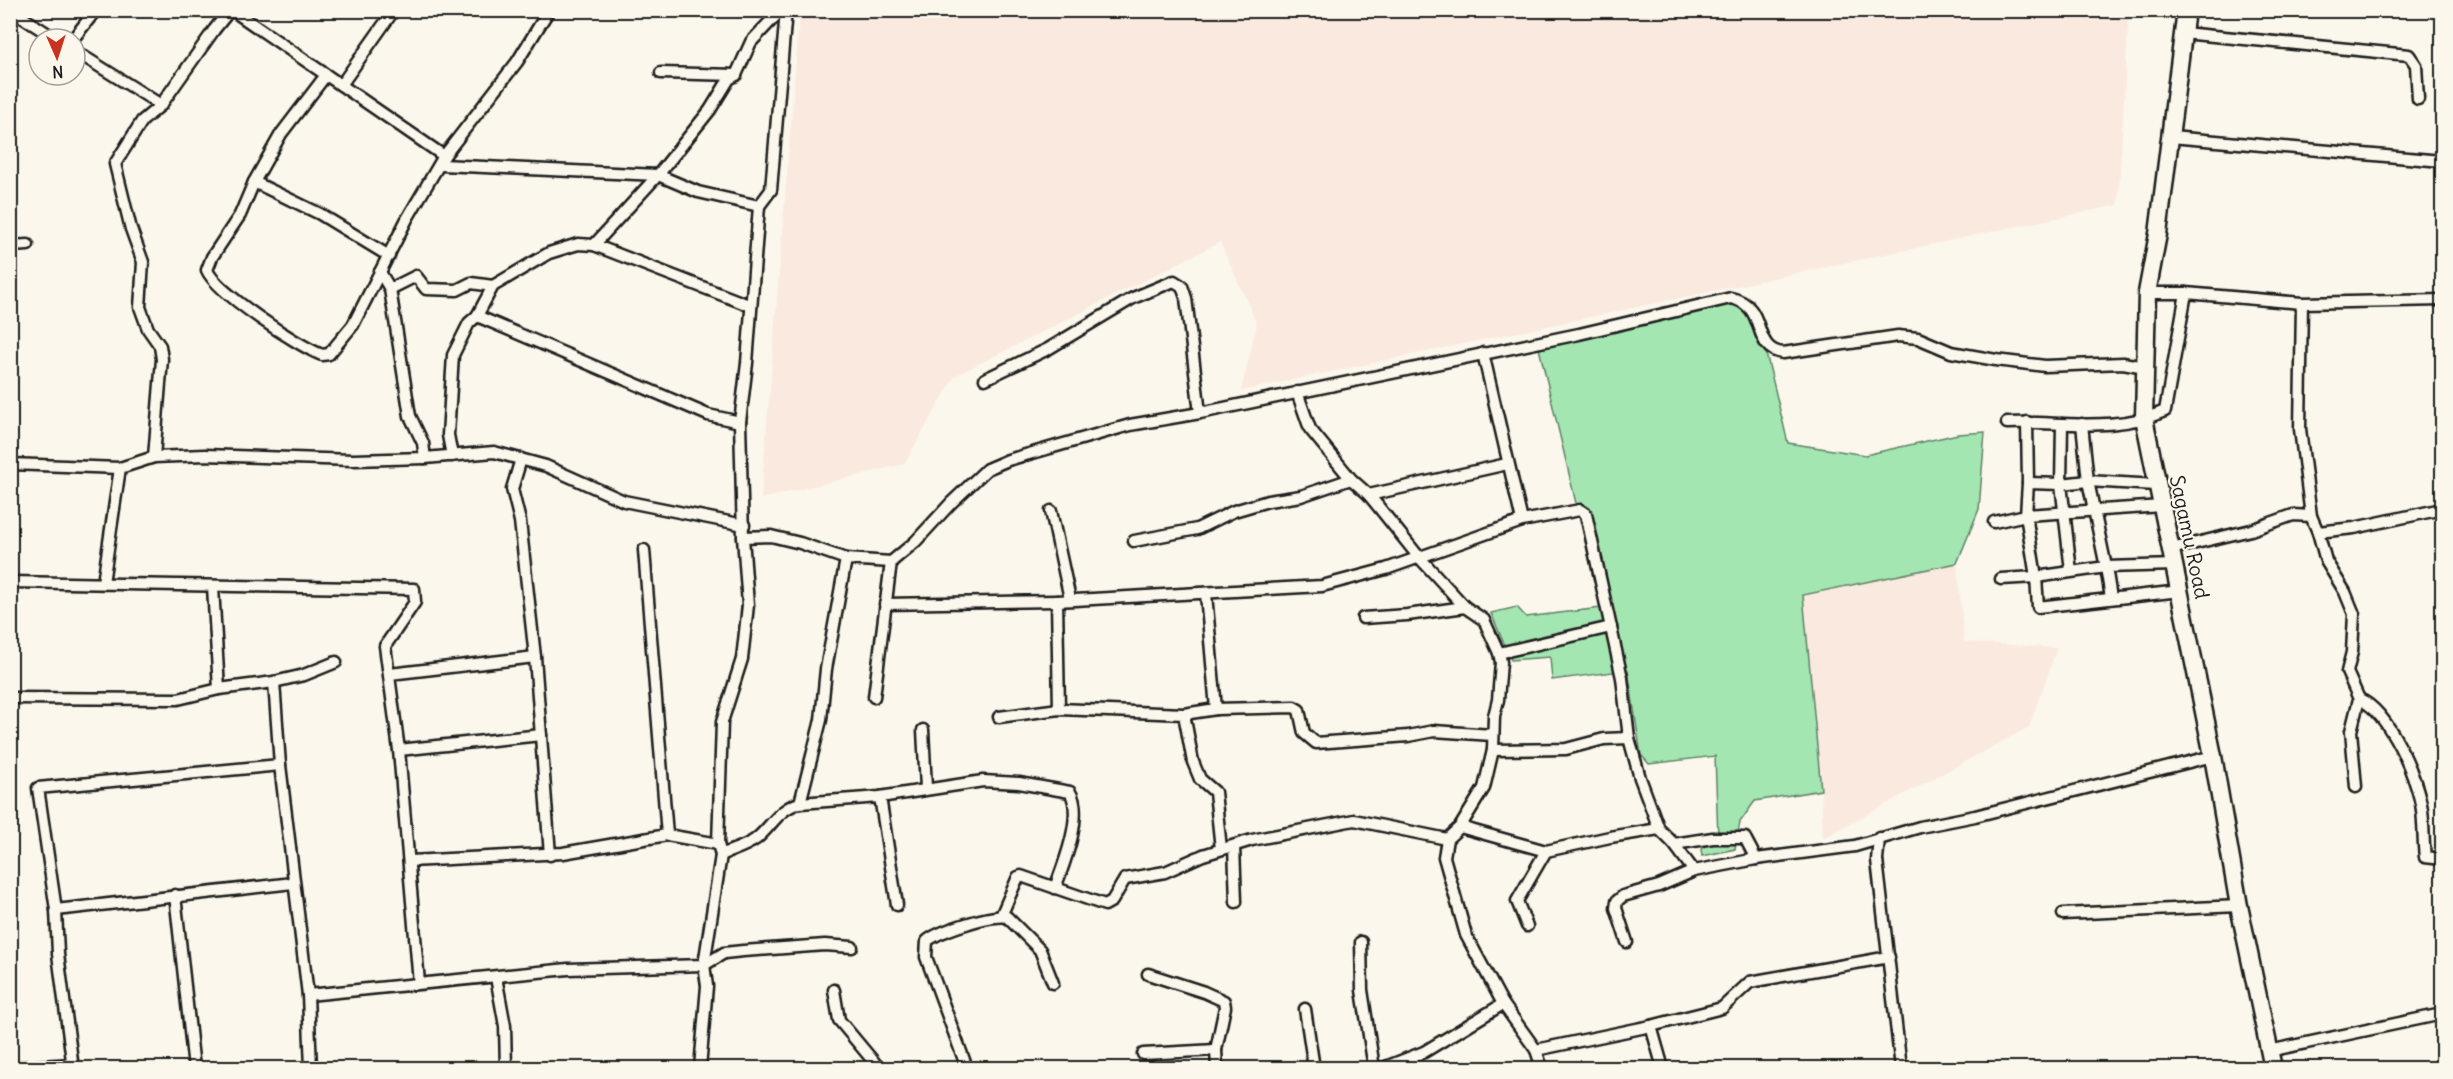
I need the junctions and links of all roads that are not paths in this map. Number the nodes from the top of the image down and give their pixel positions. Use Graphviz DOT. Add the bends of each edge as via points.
graph roads {
  1 [pos="11,10"];
  2 [pos="96,10"];
  3 [pos="394,10"];
  4 [pos="549,10"];
  5 [pos="784,10"];
  6 [pos="2186,10"];
  7 [pos="236,12"];
  8 [pos="37,27"];
  9 [pos="83,27"];
  10 [pos="2183,33"];
  11 [pos="87,59"];
  12 [pos="661,73"];
  13 [pos="326,75"];
  14 [pos="736,75"];
  15 [pos="341,85"];
  16 [pos="2418,99"];
  17 [pos="161,105"];
  18 [pos="2171,137"];
  19 [pos="442,160"];
  20 [pos="2442,161"];
  21 [pos="658,175"];
  22 [pos="254,182"];
  23 [pos="759,207"];
  24 [pos="28,245"];
  25 [pos="594,245"];
  26 [pos="10,246"];
  27 [pos="389,256"];
  28 [pos="380,272"];
  29 [pos="493,286"];
  30 [pos="390,289"];
  31 [pos="2147,293"];
  32 [pos="2186,293"];
  33 [pos="2442,300"];
  34 [pos="2302,303"];
  35 [pos="751,306"];
  36 [pos="477,316"];
  37 [pos="1483,353"];
  38 [pos="2145,367"];
  39 [pos="985,379"];
  40 [pos="1297,392"];
  41 [pos="1200,413"];
  42 [pos="2144,418"];
  43 [pos="740,422"];
  44 [pos="2027,422"];
  45 [pos="2007,423"];
  46 [pos="2062,424"];
  47 [pos="2082,424"];
  48 [pos="452,456"];
  49 [pos="154,457"];
  50 [pos="425,458"];
  51 [pos="521,459"];
  52 [pos="10,464"];
  53 [pos="1507,464"];
  54 [pos="120,468"];
  55 [pos="1351,479"];
  56 [pos="2088,481"];
  57 [pos="2028,483"];
  58 [pos="2061,484"];
  59 [pos="2156,485"];
  60 [pos="1369,495"];
  61 [pos="2162,506"];
  62 [pos="2442,509"];
  63 [pos="1051,511"];
  64 [pos="2095,511"];
  65 [pos="2064,513"];
  66 [pos="2026,515"];
  67 [pos="2311,516"];
  68 [pos="1522,521"];
  69 [pos="1994,522"];
  70 [pos="744,525"];
  71 [pos="2318,532"];
  72 [pos="743,537"];
  73 [pos="1134,541"];
  74 [pos="644,550"];
  75 [pos="1418,556"];
  76 [pos="2173,557"];
  77 [pos="846,559"];
  78 [pos="891,562"];
  79 [pos="2106,567"];
  80 [pos="2071,571"];
  81 [pos="2036,577"];
  82 [pos="2001,579"];
  83 [pos="10,582"];
  84 [pos="103,583"];
  85 [pos="213,587"];
  86 [pos="2180,591"];
  87 [pos="1206,594"];
  88 [pos="2110,598"];
  89 [pos="1070,599"];
  90 [pos="1057,601"];
  91 [pos="885,604"];
  92 [pos="1465,607"];
  93 [pos="1363,618"];
  94 [pos="1611,627"];
  95 [pos="1499,653"];
  96 [pos="535,657"];
  97 [pos="336,662"];
  98 [pos="390,674"];
  99 [pos="274,682"];
  100 [pos="219,689"];
  101 [pos="874,696"];
  102 [pos="10,698"];
  103 [pos="2359,699"];
  104 [pos="1059,709"];
  105 [pos="1216,710"];
  106 [pos="1184,714"];
  107 [pos="999,717"];
  108 [pos="923,730"];
  109 [pos="541,735"];
  110 [pos="1492,735"];
  111 [pos="1629,738"];
  112 [pos="399,750"];
  113 [pos="1493,750"];
  114 [pos="2213,756"];
  115 [pos="280,765"];
  116 [pos="2356,787"];
  117 [pos="926,788"];
  118 [pos="880,796"];
  119 [pos="800,803"];
  120 [pos="1460,827"];
  121 [pos="1659,829"];
  122 [pos="667,835"];
  123 [pos="1879,838"];
  124 [pos="1447,839"];
  125 [pos="1674,844"];
  126 [pos="1234,846"];
  127 [pos="1221,849"];
  128 [pos="719,850"];
  129 [pos="1546,850"];
  130 [pos="550,855"];
  131 [pos="1756,859"];
  132 [pos="2442,859"];
  133 [pos="410,861"];
  134 [pos="1694,871"];
  135 [pos="293,883"];
  136 [pos="1056,888"];
  137 [pos="175,895"];
  138 [pos="1236,902"];
  139 [pos="897,905"];
  140 [pos="2239,906"];
  141 [pos="56,910"];
  142 [pos="2062,914"];
  143 [pos="1001,916"];
  144 [pos="1527,926"];
  145 [pos="1361,942"];
  146 [pos="1627,942"];
  147 [pos="852,947"];
  148 [pos="1889,957"];
  149 [pos="704,965"];
  150 [pos="1148,974"];
  151 [pos="496,977"];
  152 [pos="419,983"];
  153 [pos="1053,983"];
  154 [pos="834,990"];
  155 [pos="308,994"];
  156 [pos="1503,1005"];
  157 [pos="1305,1009"];
  158 [pos="2442,1014"];
  159 [pos="1652,1026"];
  160 [pos="1216,1050"];
  161 [pos="1536,1050"];
  162 [pos="2269,1051"];
  163 [pos="1143,1054"];
  164 [pos="73,1066"];
  165 [pos="10,1068"];
  166 [pos="194,1068"];
  167 [pos="311,1068"];
  168 [pos="506,1068"];
  169 [pos="700,1068"];
  170 [pos="879,1068"];
  171 [pos="966,1068"];
  172 [pos="1217,1068"];
  173 [pos="1314,1068"];
  174 [pos="1374,1068"];
  175 [pos="1383,1068"];
  176 [pos="1542,1068"];
  177 [pos="1663,1068"];
  178 [pos="1901,1068"];
  179 [pos="2273,1068"];
  1 -- 8 [label="street"];
  2 -- 9 [label="street"];
  3 -- 15 [label="street"];
  4 -- 19 [label="street" via="517,62"];
  5 -- 14 [label="street" via="751,42"];
  5 -- 23 [label="street" via="771,190"];
  6 -- 10 [label="highway, Sagamu Road"];
  7 -- 13 [label="street"];
  7 -- 17 [label="street" via="214,30"];
  10 -- 16 [label="street" via="2409,56 2416,64"];
  10 -- 18 [label="highway, Sagamu Road"];
  11 -- 17 [label="street"];
  12 -- 14 [label="street"];
  13 -- 15 [label="street"];
  13 -- 22 [label="street" via="280,134"];
  14 -- 21 [label="street" via="729,79 710,110"];
  15 -- 19 [label="street"];
  17 -- 49 [label="street" via="142,121 115,164 143,262 140,307 160,346 162,359"];
  18 -- 20 [label="street"];
  18 -- 31 [label="highway, Sagamu Road"];
  19 -- 21 [label="street"];
  19 -- 27 [label="street"];
  21 -- 23 [label="street" via="698,192"];
  21 -- 25 [label="street"];
  22 -- 27 [label="street" via="320,214"];
  22 -- 28 [label="street" via="240,215 207,270 217,284 281,332 322,356 329,354 353,325"];
  23 -- 35 [label="street"];
  24 -- 26 [label="street"];
  25 -- 29 [label="street" via="578,244 549,253"];
  25 -- 35 [label="street"];
  27 -- 28 [label="street"];
  28 -- 30 [label="street"];
  29 -- 30 [label="street" via="471,283 457,290 426,289 416,276"];
  29 -- 36 [label="street"];
  30 -- 50 [label="street" via="410,416 423,443"];
  31 -- 32 [label="street"];
  31 -- 38 [label="highway, Sagamu Road"];
  32 -- 34 [label="street"];
  32 -- 42 [label="street" via="2167,408"];
  33 -- 34 [label="street"];
  34 -- 67 [label="street" via="2300,429"];
  35 -- 43 [label="street"];
  36 -- 43 [label="street" via="708,415"];
  36 -- 48 [label="street" via="469,323 453,355 448,435"];
  37 -- 38 [label="street" via="1731,298 1752,308 1766,344 1774,352 1898,336 1996,360 2045,366 2123,363"];
  37 -- 40 [label="street"];
  37 -- 53 [label="street"];
  38 -- 42 [label="highway, Sagamu Road"];
  39 -- 41 [label="street" via="1048,349 1133,298 1174,281 1182,286 1186,298"];
  40 -- 41 [label="street"];
  40 -- 55 [label="street" via="1310,429"];
  41 -- 78 [label="street" via="1095,434 987,469"];
  42 -- 47 [label="street" via="2135,422"];
  42 -- 59 [label="highway, Sagamu Road"];
  43 -- 70 [label="street"];
  44 -- 45 [label="street"];
  44 -- 46 [label="street"];
  44 -- 57 [label="street"];
  46 -- 47 [label="street"];
  46 -- 58 [label="street"];
  47 -- 56 [label="street"];
  48 -- 50 [label="street"];
  48 -- 51 [label="street" via="494,452"];
  49 -- 50 [label="street"];
  49 -- 54 [label="street"];
  51 -- 70 [label="street" via="546,465 624,501"];
  51 -- 96 [label="street" via="512,489 520,521"];
  52 -- 54 [label="street"];
  53 -- 60 [label="street"];
  53 -- 68 [label="street"];
  54 -- 84 [label="street"];
  55 -- 60 [label="street"];
  55 -- 73 [label="street" via="1301,496 1234,511 1197,530"];
  56 -- 58 [label="street"];
  56 -- 59 [label="street"];
  56 -- 64 [label="street"];
  57 -- 58 [label="street"];
  57 -- 66 [label="street"];
  58 -- 65 [label="street"];
  59 -- 61 [label="highway, Sagamu Road"];
  60 -- 75 [label="street"];
  61 -- 64 [label="street"];
  61 -- 76 [label="highway, Sagamu Road"];
  62 -- 71 [label="street"];
  63 -- 89 [label="street"];
  64 -- 65 [label="street"];
  64 -- 79 [label="street"];
  65 -- 66 [label="street"];
  65 -- 80 [label="street"];
  66 -- 69 [label="street"];
  66 -- 81 [label="street"];
  67 -- 71 [label="street"];
  67 -- 76 [label="street" via="2293,515"];
  68 -- 75 [label="street"];
  68 -- 94 [label="street" via="1580,510 1586,514"];
  70 -- 72 [label="street"];
  71 -- 103 [label="street" via="2326,561 2354,614 2347,672"];
  72 -- 77 [label="street" via="771,536"];
  72 -- 128 [label="street" via="748,605 742,658 722,722"];
  74 -- 122 [label="street"];
  75 -- 87 [label="street" via="1322,586"];
  75 -- 92 [label="street"];
  76 -- 79 [label="street"];
  76 -- 86 [label="highway, Sagamu Road"];
  77 -- 78 [label="street"];
  77 -- 119 [label="street" via="821,720"];
  78 -- 91 [label="street"];
  79 -- 80 [label="street"];
  79 -- 88 [label="street"];
  80 -- 81 [label="street"];
  81 -- 82 [label="street"];
  81 -- 88 [label="street" via="2038,607"];
  83 -- 84 [label="street"];
  84 -- 85 [label="street"];
  85 -- 98 [label="street" via="414,589 415,602 385,645"];
  85 -- 100 [label="street"];
  86 -- 88 [label="street"];
  86 -- 114 [label="highway, Sagamu Road"];
  87 -- 89 [label="street"];
  87 -- 105 [label="street"];
  89 -- 90 [label="street"];
  90 -- 91 [label="street"];
  90 -- 104 [label="street"];
  91 -- 101 [label="street"];
  92 -- 93 [label="street"];
  92 -- 95 [label="street" via="1484,620"];
  94 -- 95 [label="street"];
  94 -- 111 [label="street"];
  95 -- 110 [label="street" via="1500,679"];
  96 -- 98 [label="street"];
  96 -- 109 [label="street"];
  97 -- 99 [label="street"];
  98 -- 112 [label="street"];
  99 -- 100 [label="street"];
  99 -- 115 [label="street"];
  100 -- 102 [label="street" via="155,700"];
  103 -- 116 [label="street" via="2351,731"];
  103 -- 132 [label="street" via="2369,703 2401,745 2422,808 2425,857"];
  104 -- 106 [label="street"];
  104 -- 107 [label="street"];
  105 -- 106 [label="street"];
  105 -- 110 [label="street" via="1294,707 1299,710 1304,733 1316,743 1434,731"];
  106 -- 127 [label="street" via="1193,762 1200,779 1215,792"];
  108 -- 117 [label="street"];
  109 -- 112 [label="street"];
  109 -- 130 [label="street"];
  110 -- 113 [label="street"];
  111 -- 113 [label="street" via="1604,739 1566,749"];
  111 -- 121 [label="street"];
  112 -- 133 [label="street"];
  113 -- 120 [label="street" via="1484,788"];
  114 -- 123 [label="street"];
  114 -- 140 [label="highway, Sagamu Road"];
  115 -- 135 [label="street"];
  115 -- 141 [label="street" via="38,788"];
  117 -- 118 [label="street"];
  117 -- 136 [label="street" via="983,781 1070,792 1075,809 1068,855"];
  118 -- 119 [label="street"];
  118 -- 139 [label="street"];
  119 -- 128 [label="street" via="772,819 746,845"];
  120 -- 124 [label="street"];
  120 -- 129 [label="street"];
  121 -- 125 [label="street"];
  121 -- 129 [label="street"];
  122 -- 128 [label="street"];
  122 -- 130 [label="street"];
  123 -- 131 [label="street" via="1855,846"];
  123 -- 148 [label="street" via="1877,860"];
  124 -- 126 [label="street" via="1354,820"];
  124 -- 156 [label="street" via="1447,874 1466,935"];
  125 -- 131 [label="street" via="1744,838"];
  125 -- 134 [label="street"];
  126 -- 127 [label="street"];
  126 -- 138 [label="street"];
  127 -- 136 [label="street" via="1175,869 1125,879 1106,905"];
  128 -- 149 [label="street"];
  129 -- 144 [label="street" via="1516,901"];
  130 -- 133 [label="street"];
  131 -- 134 [label="street"];
  133 -- 152 [label="street"];
  134 -- 146 [label="street" via="1617,901"];
  135 -- 137 [label="street"];
  135 -- 155 [label="street"];
  136 -- 143 [label="street" via="1018,877"];
  137 -- 141 [label="street"];
  137 -- 166 [label="street"];
  140 -- 142 [label="street"];
  140 -- 162 [label="highway, Sagamu Road"];
  141 -- 164 [label="street"];
  143 -- 153 [label="street" via="1018,926 1040,950"];
  143 -- 171 [label="street" via="934,936 925,947"];
  145 -- 174 [label="street" via="1362,990"];
  147 -- 149 [label="street" via="825,945 724,953"];
  148 -- 159 [label="street" via="1750,982 1722,1008"];
  148 -- 178 [label="street"];
  149 -- 151 [label="street" via="568,969"];
  149 -- 169 [label="street" via="707,986"];
  150 -- 160 [label="street" via="1224,1002"];
  151 -- 152 [label="street"];
  151 -- 168 [label="street" via="505,1026"];
  152 -- 155 [label="street"];
  154 -- 170 [label="street" via="839,1020"];
  155 -- 167 [label="street"];
  156 -- 161 [label="street"];
  156 -- 175 [label="street" via="1424,1052"];
  157 -- 173 [label="street"];
  158 -- 162 [label="street"];
  159 -- 161 [label="street"];
  159 -- 177 [label="street"];
  160 -- 163 [label="street"];
  160 -- 172 [label="street"];
  161 -- 176 [label="street"];
  162 -- 179 [label="highway, Sagamu Road"];
  164 -- 165 [label="street"];
}
